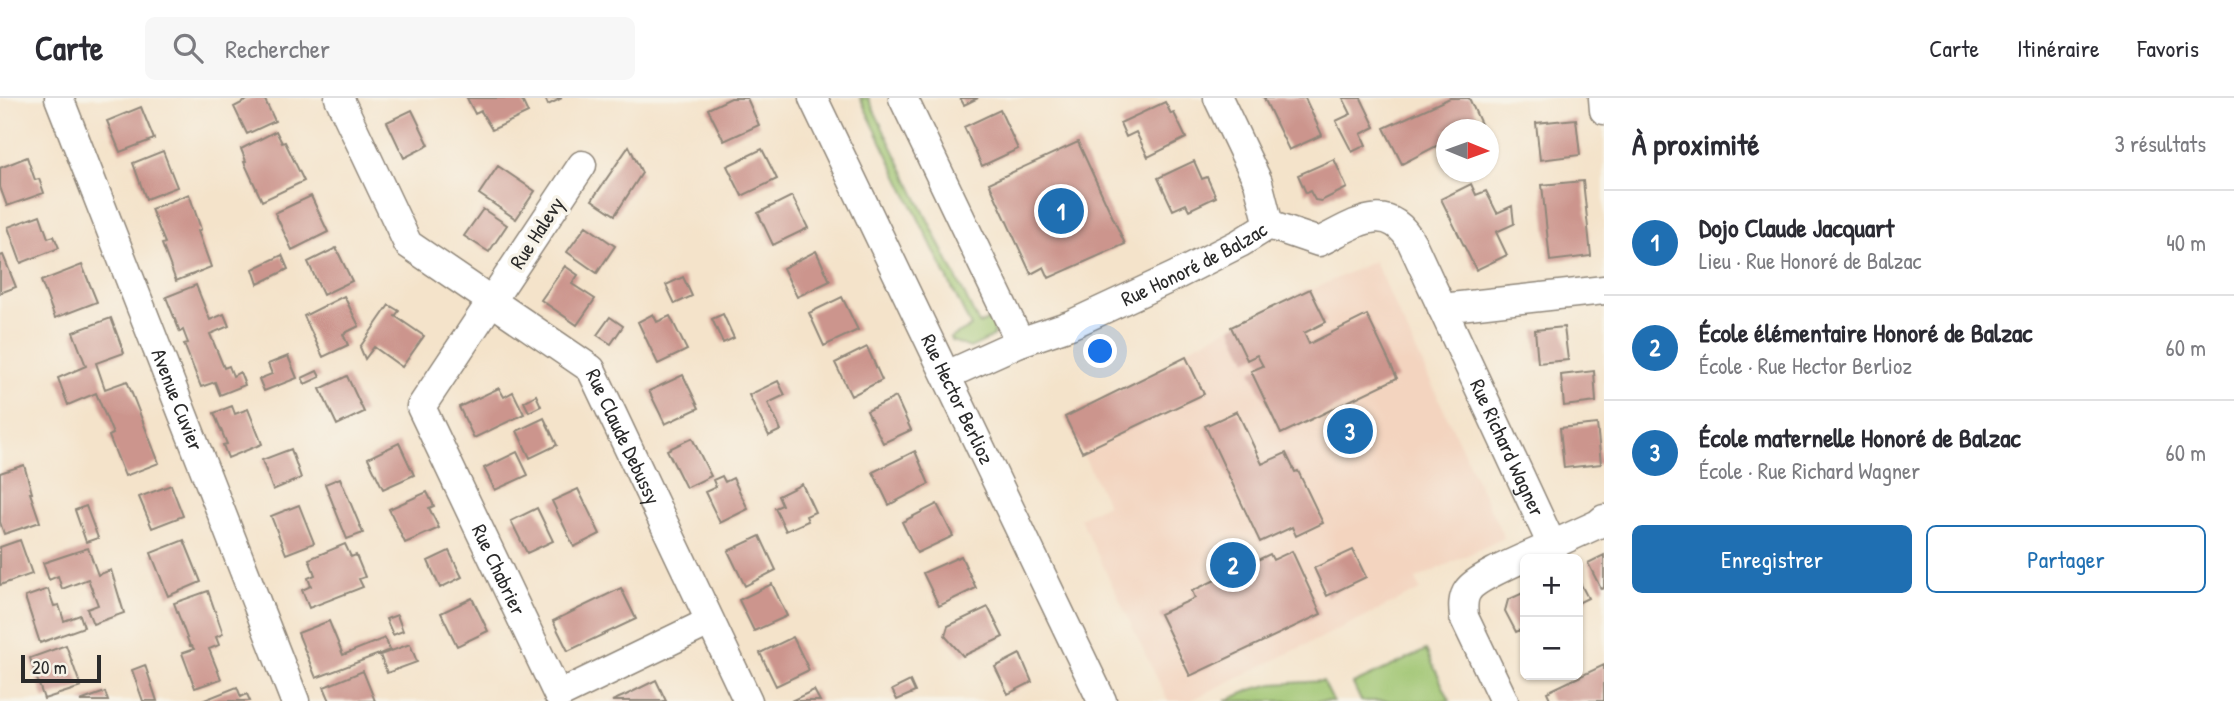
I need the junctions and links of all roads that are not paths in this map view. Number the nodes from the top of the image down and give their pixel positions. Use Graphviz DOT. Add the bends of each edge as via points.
graph roads {
  1 [pos="59,98"];
  2 [pos="339,98"];
  3 [pos="813,98"];
  4 [pos="903,98"];
  5 [pos="1217,98"];
  6 [pos="1603,98"];
  7 [pos="1604,110"];
  8 [pos="582,165"];
  9 [pos="1269,225"];
  10 [pos="1604,290"];
  11 [pos="493,302"];
  12 [pos="1442,308"];
  13 [pos="1020,342"];
  14 [pos="947,375"];
  15 [pos="1604,519"];
  16 [pos="1552,545"];
  17 [pos="709,622"];
  18 [pos="295,701"];
  19 [pos="748,701"];
  20 [pos="1102,701"];
  21 [pos="1504,701"];
  1 -- 18 [label="street, Avenue Cuvier"];
  2 -- 11 [label="street, Rue Claude Debussy" via="408,244"];
  3 -- 14 [label="street, Rue Hector Berlioz"];
  4 -- 13 [label="street"];
  5 -- 9 [label="street" via="1258,182"];
  6 -- 7 [label="street"];
  8 -- 11 [label="street, Rue Halevy"];
  9 -- 12 [label="street, Rue Honoré de Balzac" via="1319,242 1372,218 1399,224"];
  9 -- 13 [label="street, Rue Honoré de Balzac" via="1175,276 1070,325"];
  10 -- 12 [label="street"];
  11 -- 17 [label="street, Rue Claude Debussy" via="591,369"];
  11 -- 17 [label="street, Rue Chabrier" via="421,407 558,695"];
  12 -- 16 [label="street, Rue Richard Wagner"];
  13 -- 14 [label="street, Rue Honoré de Balzac"];
  14 -- 20 [label="street, Rue Hector Berlioz"];
  15 -- 16 [label="street"];
  16 -- 21 [label="street" via="1479,580 1462,604"];
  17 -- 19 [label="street, Rue Claude Debussy"];
}
